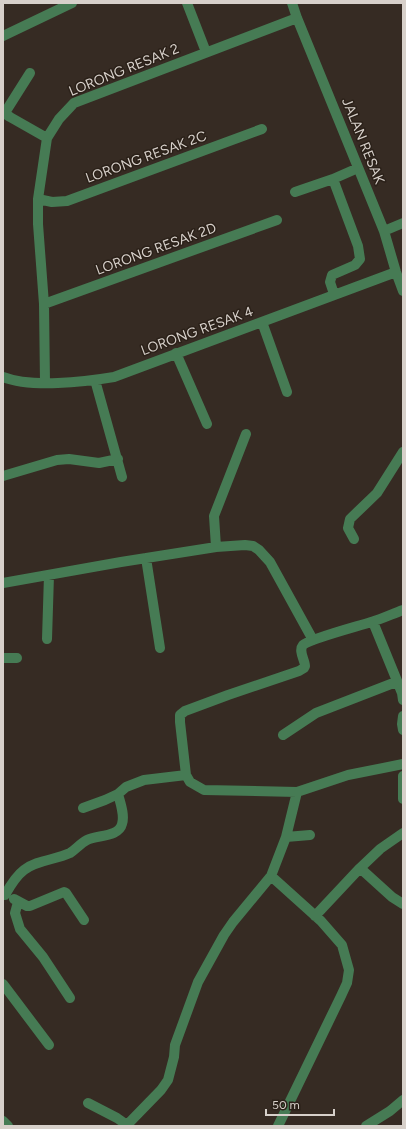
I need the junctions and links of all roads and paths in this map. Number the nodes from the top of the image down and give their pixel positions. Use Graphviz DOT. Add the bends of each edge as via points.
graph roads {
  1 [pos="72,3"];
  2 [pos="187,3"];
  3 [pos="292,3"];
  4 [pos="297,18"];
  5 [pos="3,36"];
  6 [pos="206,52"];
  7 [pos="30,74"];
  8 [pos="262,129"];
  9 [pos="47,138"];
  10 [pos="358,168"];
  11 [pos="333,179"];
  12 [pos="295,192"];
  13 [pos="38,198"];
  14 [pos="277,220"];
  15 [pos="403,223"];
  16 [pos="384,231"];
  17 [pos="396,272"];
  18 [pos="403,291"];
  19 [pos="334,294"];
  20 [pos="44,304"];
  21 [pos="262,322"];
  22 [pos="176,353"];
  23 [pos="3,377"];
  24 [pos="95,380"];
  25 [pos="45,383"];
  26 [pos="287,392"];
  27 [pos="207,424"];
  28 [pos="246,434"];
  29 [pos="403,453"];
  30 [pos="118,459"];
  31 [pos="3,476"];
  32 [pos="122,477"];
  33 [pos="354,539"];
  34 [pos="216,548"];
  35 [pos="146,558"];
  36 [pos="48,575"];
  37 [pos="3,583"];
  38 [pos="403,610"];
  39 [pos="372,622"];
  40 [pos="47,639"];
  41 [pos="314,640"];
  42 [pos="160,648"];
  43 [pos="3,658"];
  44 [pos="17,658"];
  45 [pos="396,682"];
  46 [pos="403,700"];
  47 [pos="403,716"];
  48 [pos="403,730"];
  49 [pos="283,735"];
  50 [pos="403,764"];
  51 [pos="186,775"];
  52 [pos="403,776"];
  53 [pos="297,792"];
  54 [pos="118,794"];
  55 [pos="403,799"];
  56 [pos="82,808"];
  57 [pos="403,833"];
  58 [pos="310,835"];
  59 [pos="286,838"];
  60 [pos="360,868"];
  61 [pos="271,876"];
  62 [pos="4,895"];
  63 [pos="18,902"];
  64 [pos="403,904"];
  65 [pos="315,916"];
  66 [pos="84,920"];
  67 [pos="3,984"];
  68 [pos="70,998"];
  69 [pos="49,1045"];
  70 [pos="403,1100"];
  71 [pos="88,1103"];
  72 [pos="3,1121"];
  73 [pos="126,1125"];
  74 [pos="8,1126"];
  75 [pos="278,1126"];
  76 [pos="366,1126"];
  1 -- 5 [label="street"];
  2 -- 6 [label="street"];
  3 -- 4 [label="street, JALAN RESAK"];
  4 -- 6 [label="street, LORONG RESAK 2"];
  4 -- 10 [label="street, JALAN RESAK"];
  6 -- 9 [label="street, LORONG RESAK 2" via="74,103 58,119"];
  7 -- 9 [label="street" via="7,108 7,115"];
  8 -- 13 [label="street, LORONG RESAK 2C" via="67,201 52,202"];
  9 -- 13 [label="street, LORONG RESAK 2"];
  10 -- 11 [label="street"];
  10 -- 16 [label="street, JALAN RESAK"];
  11 -- 12 [label="street"];
  11 -- 19 [label="street" via="358,246 360,259 356,265 332,275 330,282"];
  13 -- 20 [label="street, LORONG RESAK 2"];
  14 -- 20 [label="street, LORONG RESAK 2D"];
  15 -- 16 [label="street"];
  16 -- 17 [label="street, JALAN RESAK"];
  17 -- 18 [label="street, JALAN RESAK"];
  17 -- 19 [label="street, LORONG RESAK 4"];
  19 -- 21 [label="street, LORONG RESAK 4"];
  20 -- 25 [label="street, LORONG RESAK 2"];
  21 -- 22 [label="street, LORONG RESAK 4"];
  21 -- 26 [label="street"];
  22 -- 24 [label="street, LORONG RESAK 4" via="114,376"];
  22 -- 27 [label="street"];
  23 -- 25 [label="street, LORONG RESAK 4"];
  24 -- 25 [label="street, LORONG RESAK 4"];
  24 -- 30 [label="street"];
  28 -- 34 [label="street" via="214,516"];
  29 -- 33 [label="street" via="377,493 350,519 348,528"];
  30 -- 31 [label="street" via="99,463 57,460"];
  30 -- 32 [label="street"];
  34 -- 35 [label="street"];
  34 -- 41 [label="street" via="245,545 259,550 270,562"];
  35 -- 36 [label="street"];
  35 -- 42 [label="street"];
  36 -- 37 [label="street"];
  36 -- 40 [label="street"];
  38 -- 39 [label="street"];
  39 -- 41 [label="street"];
  39 -- 45 [label="street"];
  41 -- 51 [label="street" via="302,648 304,668 180,715"];
  43 -- 44 [label="street"];
  45 -- 46 [label="street"];
  45 -- 49 [label="street" via="316,713"];
  47 -- 48 [label="street"];
  50 -- 53 [label="street" via="348,775"];
  51 -- 53 [label="street" via="190,782 204,790"];
  51 -- 54 [label="street" via="144,780 126,787"];
  52 -- 55 [label="street"];
  53 -- 59 [label="street"];
  54 -- 56 [label="street"];
  54 -- 62 [label="street" via="123,817 122,825 117,830 87,840 69,853 34,864 24,870"];
  57 -- 60 [label="street" via="380,849"];
  58 -- 59 [label="street"];
  59 -- 61 [label="street"];
  60 -- 64 [label="street"];
  60 -- 65 [label="street"];
  61 -- 65 [label="street"];
  61 -- 73 [label="street" via="232,922 198,982 175,1045 168,1080"];
  62 -- 63 [label="street"];
  63 -- 66 [label="street" via="30,906 64,892"];
  63 -- 68 [label="street" via="16,912 20,929 43,957"];
  65 -- 75 [label="street" via="342,945 348,970 347,983"];
  67 -- 69 [label="street"];
  70 -- 76 [label="street"];
  71 -- 73 [label="street"];
  72 -- 74 [label="street"];
}
